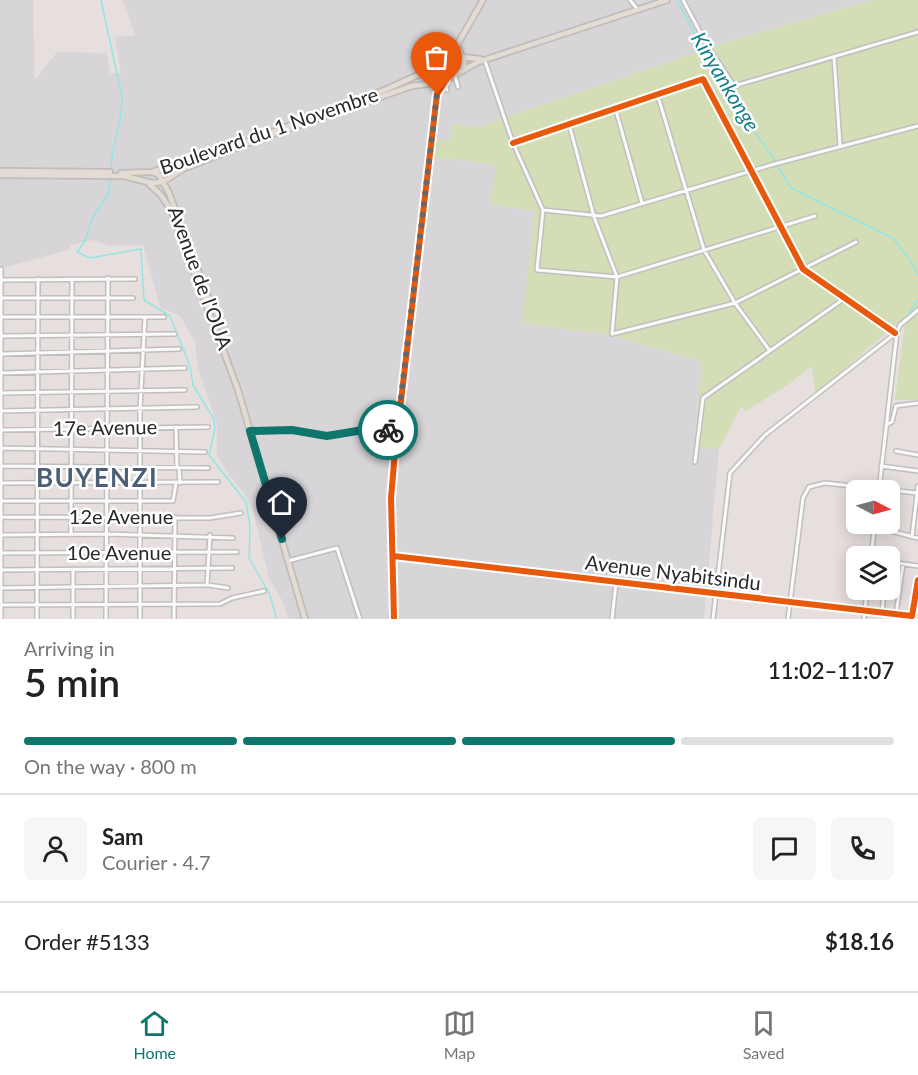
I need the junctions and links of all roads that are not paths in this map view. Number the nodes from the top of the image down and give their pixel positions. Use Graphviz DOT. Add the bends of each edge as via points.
graph roads {
  1 [pos="483,0"];
  2 [pos="630,0"];
  3 [pos="658,0"];
  4 [pos="667,0"];
  5 [pos="683,0"];
  6 [pos="638,8"];
  7 [pos="918,32"];
  8 [pos="460,40"];
  9 [pos="444,56"];
  10 [pos="461,56"];
  11 [pos="834,57"];
  12 [pos="483,60"];
  13 [pos="428,69"];
  14 [pos="464,71"];
  15 [pos="455,76"];
  16 [pos="445,82"];
  17 [pos="428,83"];
  18 [pos="458,87"];
  19 [pos="447,90"];
  20 [pos="657,93"];
  21 [pos="437,94"];
  22 [pos="615,106"];
  23 [pos="340,109"];
  24 [pos="569,123"];
  25 [pos="918,126"];
  26 [pos="513,143"];
  27 [pos="840,146"];
  28 [pos="220,153"];
  29 [pos="752,170"];
  30 [pos="149,172"];
  31 [pos="0,173"];
  32 [pos="115,174"];
  33 [pos="173,176"];
  34 [pos="144,181"];
  35 [pos="164,182"];
  36 [pos="685,191"];
  37 [pos="169,192"];
  38 [pos="642,203"];
  39 [pos="543,210"];
  40 [pos="815,216"];
  41 [pos="594,217"];
  42 [pos="782,226"];
  43 [pos="856,242"];
  44 [pos="704,250"];
  45 [pos="1,269"];
  46 [pos="803,269"];
  47 [pos="617,277"];
  48 [pos="108,278"];
  49 [pos="38,279"];
  50 [pos="72,279"];
  51 [pos="135,279"];
  52 [pos="2,280"];
  53 [pos="108,297"];
  54 [pos="1,298"];
  55 [pos="37,298"];
  56 [pos="72,298"];
  57 [pos="133,298"];
  58 [pos="844,298"];
  59 [pos="735,303"];
  60 [pos="918,310"];
  61 [pos="108,316"];
  62 [pos="1,317"];
  63 [pos="37,317"];
  64 [pos="72,317"];
  65 [pos="145,317"];
  66 [pos="164,317"];
  67 [pos="896,333"];
  68 [pos="142,334"];
  69 [pos="175,334"];
  70 [pos="107,335"];
  71 [pos="1,336"];
  72 [pos="37,336"];
  73 [pos="73,336"];
  74 [pos="179,349"];
  75 [pos="142,351"];
  76 [pos="770,351"];
  77 [pos="107,352"];
  78 [pos="37,353"];
  79 [pos="72,353"];
  80 [pos="1,354"];
  81 [pos="185,368"];
  82 [pos="232,369"];
  83 [pos="142,370"];
  84 [pos="107,371"];
  85 [pos="72,372"];
  86 [pos="1,373"];
  87 [pos="38,373"];
  88 [pos="141,390"];
  89 [pos="185,390"];
  90 [pos="106,391"];
  91 [pos="37,392"];
  92 [pos="72,392"];
  93 [pos="0,393"];
  94 [pos="889,400"];
  95 [pos="918,403"];
  96 [pos="896,406"];
  97 [pos="197,407"];
  98 [pos="140,409"];
  99 [pos="106,410"];
  100 [pos="0,411"];
  101 [pos="37,411"];
  102 [pos="72,411"];
  103 [pos="886,425"];
  104 [pos="208,427"];
  105 [pos="140,428"];
  106 [pos="176,428"];
  107 [pos="36,429"];
  108 [pos="71,429"];
  109 [pos="106,429"];
  110 [pos="1,430"];
  111 [pos="250,431"];
  112 [pos="397,431"];
  113 [pos="1,448"];
  114 [pos="36,449"];
  115 [pos="72,449"];
  116 [pos="106,450"];
  117 [pos="140,451"];
  118 [pos="177,451"];
  119 [pos="896,451"];
  120 [pos="205,452"];
  121 [pos="918,455"];
  122 [pos="695,462"];
  123 [pos="36,465"];
  124 [pos="72,465"];
  125 [pos="1,466"];
  126 [pos="105,466"];
  127 [pos="881,466"];
  128 [pos="140,467"];
  129 [pos="178,468"];
  130 [pos="207,468"];
  131 [pos="918,471"];
  132 [pos="880,480"];
  133 [pos="72,482"];
  134 [pos="140,482"];
  135 [pos="218,482"];
  136 [pos="1,483"];
  137 [pos="36,483"];
  138 [pos="105,483"];
  139 [pos="177,484"];
  140 [pos="204,484"];
  141 [pos="846,486"];
  142 [pos="918,486"];
  143 [pos="900,491"];
  144 [pos="917,493"];
  145 [pos="105,499"];
  146 [pos="72,500"];
  147 [pos="140,500"];
  148 [pos="1,501"];
  149 [pos="37,501"];
  150 [pos="241,513"];
  151 [pos="106,516"];
  152 [pos="1,517"];
  153 [pos="37,517"];
  154 [pos="71,517"];
  155 [pos="140,517"];
  156 [pos="175,517"];
  157 [pos="900,533"];
  158 [pos="106,534"];
  159 [pos="140,534"];
  160 [pos="1,535"];
  161 [pos="37,535"];
  162 [pos="71,535"];
  163 [pos="174,535"];
  164 [pos="210,535"];
  165 [pos="233,537"];
  166 [pos="912,537"];
  167 [pos="918,538"];
  168 [pos="106,552"];
  169 [pos="140,552"];
  170 [pos="175,552"];
  171 [pos="210,552"];
  172 [pos="237,552"];
  173 [pos="1,553"];
  174 [pos="37,553"];
  175 [pos="393,556"];
  176 [pos="288,561"];
  177 [pos="900,564"];
  178 [pos="903,564"];
  179 [pos="918,566"];
  180 [pos="209,568"];
  181 [pos="232,568"];
  182 [pos="106,569"];
  183 [pos="141,569"];
  184 [pos="174,569"];
  185 [pos="1,570"];
  186 [pos="37,570"];
  187 [pos="73,570"];
  188 [pos="918,580"];
  189 [pos="616,583"];
  190 [pos="207,585"];
  191 [pos="105,586"];
  192 [pos="175,586"];
  193 [pos="900,586"];
  194 [pos="72,587"];
  195 [pos="141,587"];
  196 [pos="0,588"];
  197 [pos="37,588"];
  198 [pos="228,588"];
  199 [pos="264,591"];
  200 [pos="716,595"];
  201 [pos="866,600"];
  202 [pos="883,600"];
  203 [pos="898,600"];
  204 [pos="175,603"];
  205 [pos="106,604"];
  206 [pos="790,604"];
  207 [pos="1,605"];
  208 [pos="37,605"];
  209 [pos="73,605"];
  210 [pos="140,605"];
  211 [pos="864,612"];
  212 [pos="882,613"];
  213 [pos="896,615"];
  214 [pos="906,617"];
  215 [pos="1,619"];
  216 [pos="37,619"];
  217 [pos="72,619"];
  218 [pos="106,619"];
  219 [pos="140,619"];
  220 [pos="174,619"];
  221 [pos="305,619"];
  222 [pos="360,619"];
  223 [pos="394,619"];
  224 [pos="612,619"];
  225 [pos="713,619"];
  226 [pos="788,619"];
  227 [pos="864,619"];
  1 -- 8 [label="main road"];
  2 -- 6 [label="street"];
  3 -- 6 [label="main road"];
  4 -- 6 [label="main road"];
  5 -- 11 [label="street" via="734,86"];
  6 -- 12 [label="main road"];
  7 -- 11 [label="street"];
  8 -- 9 [label="main road, Boulevard du 1 Novembre"];
  8 -- 10 [label="main road" via="457,48"];
  9 -- 10 [label="main road"];
  9 -- 13 [label="main road, Boulevard du 1 Novembre"];
  10 -- 12 [label="main road"];
  10 -- 14 [label="main road"];
  11 -- 27 [label="street"];
  12 -- 14 [label="main road, Boulevard du 1 Novembre"];
  12 -- 26 [label="street"];
  13 -- 17 [label="main road" via="424,75"];
  13 -- 23 [label="main road, Boulevard du 1 Novembre"];
  14 -- 15 [label="main road, Boulevard du 1 Novembre"];
  15 -- 16 [label="main road, Boulevard du 1 Novembre"];
  15 -- 18 [label="street"];
  16 -- 17 [label="main road, Boulevard du 1 Novembre"];
  16 -- 19 [label="street"];
  16 -- 21 [label="street"];
  17 -- 21 [label="street" via="436,87"];
  17 -- 23 [label="main road, Boulevard du 1 Novembre"];
  20 -- 22 [label="street"];
  20 -- 29 [label="street" via="703,80"];
  20 -- 36 [label="street"];
  21 -- 112 [label="street"];
  22 -- 24 [label="street"];
  22 -- 38 [label="street"];
  23 -- 28 [label="main road, Boulevard du 1 Novembre"];
  24 -- 26 [label="street"];
  24 -- 41 [label="street"];
  25 -- 27 [label="street"];
  26 -- 39 [label="street"];
  27 -- 29 [label="street"];
  28 -- 30 [label="main road, Boulevard du 1 Novembre"];
  28 -- 33 [label="main road, Boulevard du 1 Novembre"];
  29 -- 36 [label="street"];
  29 -- 42 [label="street"];
  30 -- 32 [label="main road, Boulevard du 1 Novembre"];
  30 -- 34 [label="main road"];
  30 -- 35 [label="main road, Avenue de l'OUA" via="159,175"];
  31 -- 32 [label="main road, Boulevard du 1 Novembre"];
  32 -- 34 [label="main road, Boulevard du 1 Novembre"];
  33 -- 35 [label="main road, Boulevard du 1 Novembre"];
  33 -- 37 [label="main road"];
  34 -- 35 [label="main road, Boulevard du 1 Novembre"];
  34 -- 82 [label="main road, Avenue de l'OUA" via="161,195 172,212"];
  35 -- 37 [label="main road, Avenue de l'OUA"];
  36 -- 38 [label="street"];
  36 -- 44 [label="street"];
  37 -- 82 [label="main road, Avenue de l'OUA"];
  38 -- 41 [label="street"];
  39 -- 41 [label="street"];
  39 -- 47 [label="street" via="537,270"];
  40 -- 42 [label="street"];
  41 -- 47 [label="street"];
  42 -- 44 [label="street"];
  42 -- 46 [label="street"];
  43 -- 46 [label="street"];
  44 -- 47 [label="street"];
  44 -- 59 [label="street"];
  45 -- 52 [label="street"];
  46 -- 58 [label="street"];
  46 -- 59 [label="street"];
  47 -- 59 [label="street" via="612,334"];
  48 -- 50 [label="street"];
  48 -- 51 [label="street"];
  48 -- 53 [label="street"];
  49 -- 50 [label="street"];
  49 -- 52 [label="street"];
  49 -- 55 [label="street"];
  50 -- 56 [label="street"];
  52 -- 54 [label="street"];
  53 -- 56 [label="street"];
  53 -- 57 [label="street"];
  53 -- 61 [label="street"];
  54 -- 55 [label="street"];
  54 -- 62 [label="street"];
  55 -- 56 [label="street"];
  55 -- 63 [label="street"];
  56 -- 64 [label="street"];
  58 -- 67 [label="street"];
  58 -- 76 [label="street"];
  59 -- 76 [label="street"];
  60 -- 67 [label="street"];
  61 -- 64 [label="street"];
  61 -- 65 [label="street"];
  61 -- 70 [label="street"];
  62 -- 63 [label="street"];
  62 -- 71 [label="street"];
  63 -- 64 [label="street"];
  63 -- 72 [label="street"];
  64 -- 73 [label="street"];
  65 -- 66 [label="street"];
  65 -- 68 [label="street"];
  67 -- 94 [label="street"];
  67 -- 200 [label="street" via="765,435 730,473"];
  68 -- 69 [label="street"];
  68 -- 70 [label="street"];
  68 -- 75 [label="street"];
  70 -- 73 [label="street"];
  70 -- 77 [label="street"];
  71 -- 72 [label="street"];
  71 -- 80 [label="street"];
  72 -- 73 [label="street"];
  72 -- 78 [label="street"];
  73 -- 79 [label="street"];
  74 -- 75 [label="street"];
  75 -- 77 [label="street"];
  75 -- 83 [label="street"];
  76 -- 122 [label="street" via="702,399"];
  77 -- 79 [label="street"];
  77 -- 84 [label="street"];
  78 -- 79 [label="street"];
  78 -- 80 [label="street"];
  78 -- 87 [label="street"];
  79 -- 85 [label="street"];
  80 -- 86 [label="street"];
  81 -- 83 [label="street"];
  82 -- 111 [label="main road, Avenue de l'OUA"];
  83 -- 84 [label="street"];
  83 -- 88 [label="street"];
  84 -- 85 [label="street"];
  84 -- 90 [label="street"];
  85 -- 87 [label="street"];
  85 -- 92 [label="street"];
  86 -- 87 [label="street"];
  86 -- 93 [label="street"];
  87 -- 91 [label="street"];
  88 -- 89 [label="street"];
  88 -- 90 [label="street"];
  88 -- 98 [label="street"];
  90 -- 92 [label="street"];
  90 -- 99 [label="street"];
  91 -- 92 [label="street"];
  91 -- 93 [label="street"];
  91 -- 101 [label="street"];
  92 -- 102 [label="street"];
  93 -- 100 [label="street"];
  94 -- 96 [label="street"];
  94 -- 103 [label="street"];
  95 -- 96 [label="street"];
  96 -- 103 [label="street" via="892,422"];
  97 -- 98 [label="street"];
  98 -- 99 [label="street"];
  98 -- 105 [label="street"];
  99 -- 102 [label="street"];
  99 -- 109 [label="street"];
  100 -- 101 [label="street"];
  100 -- 110 [label="street"];
  101 -- 102 [label="street"];
  101 -- 107 [label="street"];
  102 -- 108 [label="street"];
  103 -- 127 [label="street"];
  104 -- 106 [label="street, 17e Avenue"];
  105 -- 106 [label="street, 17e Avenue"];
  105 -- 109 [label="street, 17e Avenue"];
  105 -- 117 [label="street"];
  106 -- 118 [label="street"];
  107 -- 108 [label="street, 17e Avenue"];
  107 -- 110 [label="street, 17e Avenue"];
  107 -- 114 [label="street"];
  108 -- 109 [label="street, 17e Avenue"];
  108 -- 115 [label="street"];
  109 -- 116 [label="street"];
  110 -- 113 [label="street"];
  111 -- 112 [label="street" via="292,430 327,436 369,429"];
  111 -- 176 [label="main road, Avenue de l'OUA"];
  112 -- 175 [label="street" via="391,498"];
  113 -- 114 [label="street"];
  113 -- 125 [label="street"];
  114 -- 115 [label="street"];
  114 -- 123 [label="street"];
  115 -- 116 [label="street"];
  115 -- 124 [label="street"];
  116 -- 117 [label="street"];
  116 -- 126 [label="street"];
  117 -- 118 [label="street"];
  117 -- 128 [label="street"];
  118 -- 120 [label="street"];
  118 -- 129 [label="street"];
  119 -- 121 [label="street"];
  123 -- 124 [label="street"];
  123 -- 125 [label="street"];
  123 -- 137 [label="street"];
  124 -- 126 [label="street"];
  124 -- 133 [label="street"];
  125 -- 136 [label="street"];
  126 -- 128 [label="street"];
  126 -- 138 [label="street"];
  127 -- 131 [label="street"];
  127 -- 132 [label="street"];
  128 -- 129 [label="street"];
  128 -- 134 [label="street"];
  129 -- 130 [label="street"];
  129 -- 139 [label="street"];
  133 -- 137 [label="street"];
  133 -- 138 [label="street"];
  133 -- 146 [label="street"];
  134 -- 138 [label="street"];
  134 -- 139 [label="street"];
  134 -- 147 [label="street"];
  135 -- 139 [label="street"];
  136 -- 137 [label="street"];
  136 -- 148 [label="street"];
  137 -- 149 [label="street"];
  138 -- 145 [label="street"];
  139 -- 140 [label="street"];
  139 -- 147 [label="street" via="173,501"];
  141 -- 206 [label="street" via="813,484 806,490"];
  142 -- 144 [label="street"];
  143 -- 144 [label="street"];
  144 -- 166 [label="street"];
  145 -- 146 [label="street"];
  145 -- 147 [label="street"];
  145 -- 151 [label="street"];
  146 -- 149 [label="street"];
  146 -- 154 [label="street"];
  147 -- 155 [label="street"];
  148 -- 149 [label="street"];
  148 -- 152 [label="street"];
  149 -- 153 [label="street"];
  150 -- 156 [label="street, 12e Avenue" via="210,518"];
  151 -- 154 [label="street, 12e Avenue"];
  151 -- 155 [label="street, 12e Avenue"];
  151 -- 158 [label="street"];
  152 -- 153 [label="street, 12e Avenue"];
  152 -- 160 [label="street"];
  153 -- 154 [label="street, 12e Avenue"];
  153 -- 161 [label="street"];
  154 -- 162 [label="street"];
  155 -- 156 [label="street, 12e Avenue"];
  155 -- 159 [label="street"];
  156 -- 163 [label="street"];
  157 -- 166 [label="street"];
  158 -- 159 [label="street"];
  158 -- 162 [label="street"];
  158 -- 168 [label="street"];
  159 -- 163 [label="street"];
  159 -- 169 [label="street"];
  160 -- 161 [label="street"];
  160 -- 173 [label="street"];
  161 -- 162 [label="street"];
  161 -- 174 [label="street"];
  163 -- 164 [label="street"];
  163 -- 170 [label="street"];
  164 -- 165 [label="street"];
  164 -- 171 [label="street"];
  166 -- 167 [label="street"];
  168 -- 169 [label="street, 10e Avenue"];
  168 -- 174 [label="street, 10e Avenue"];
  168 -- 182 [label="street"];
  169 -- 170 [label="street, 10e Avenue"];
  169 -- 183 [label="street"];
  170 -- 171 [label="street, 10e Avenue"];
  170 -- 184 [label="street"];
  171 -- 172 [label="street, 10e Avenue"];
  171 -- 180 [label="street"];
  173 -- 174 [label="street, 10e Avenue"];
  173 -- 185 [label="street"];
  174 -- 186 [label="street"];
  175 -- 189 [label="street, Avenue Nyabitsindu"];
  175 -- 223 [label="street"];
  176 -- 221 [label="main road, Avenue de l'OUA"];
  176 -- 222 [label="street" via="337,548"];
  177 -- 178 [label="street"];
  178 -- 179 [label="street"];
  178 -- 193 [label="street"];
  180 -- 181 [label="street"];
  180 -- 184 [label="street"];
  180 -- 190 [label="street"];
  182 -- 183 [label="street"];
  182 -- 187 [label="street"];
  182 -- 191 [label="street"];
  183 -- 184 [label="street"];
  183 -- 195 [label="street"];
  184 -- 192 [label="street"];
  185 -- 186 [label="street"];
  185 -- 196 [label="street"];
  186 -- 187 [label="street"];
  186 -- 197 [label="street"];
  187 -- 194 [label="street"];
  188 -- 214 [label="street, Avenue Nyabitsindu" via="914,614"];
  189 -- 200 [label="street, Avenue Nyabitsindu"];
  189 -- 224 [label="street"];
  190 -- 192 [label="street"];
  190 -- 198 [label="street"];
  191 -- 194 [label="street"];
  191 -- 195 [label="street"];
  191 -- 205 [label="street"];
  192 -- 195 [label="street"];
  192 -- 204 [label="street"];
  194 -- 197 [label="street"];
  194 -- 209 [label="street"];
  195 -- 210 [label="street"];
  196 -- 197 [label="street"];
  196 -- 207 [label="street"];
  197 -- 208 [label="street"];
  199 -- 204 [label="street" via="220,604"];
  200 -- 206 [label="street, Avenue Nyabitsindu"];
  200 -- 225 [label="street"];
  201 -- 211 [label="street"];
  202 -- 212 [label="street"];
  203 -- 213 [label="street"];
  204 -- 210 [label="street"];
  204 -- 220 [label="street"];
  205 -- 209 [label="street"];
  205 -- 210 [label="street"];
  205 -- 218 [label="street"];
  206 -- 211 [label="street, Avenue Nyabitsindu"];
  206 -- 226 [label="street"];
  207 -- 208 [label="street"];
  207 -- 215 [label="street"];
  208 -- 209 [label="street"];
  208 -- 216 [label="street"];
  209 -- 217 [label="street"];
  210 -- 219 [label="street"];
  211 -- 212 [label="street, Avenue Nyabitsindu"];
  211 -- 227 [label="street"];
  212 -- 213 [label="street, Avenue Nyabitsindu"];
  213 -- 214 [label="street, Avenue Nyabitsindu"];
}
